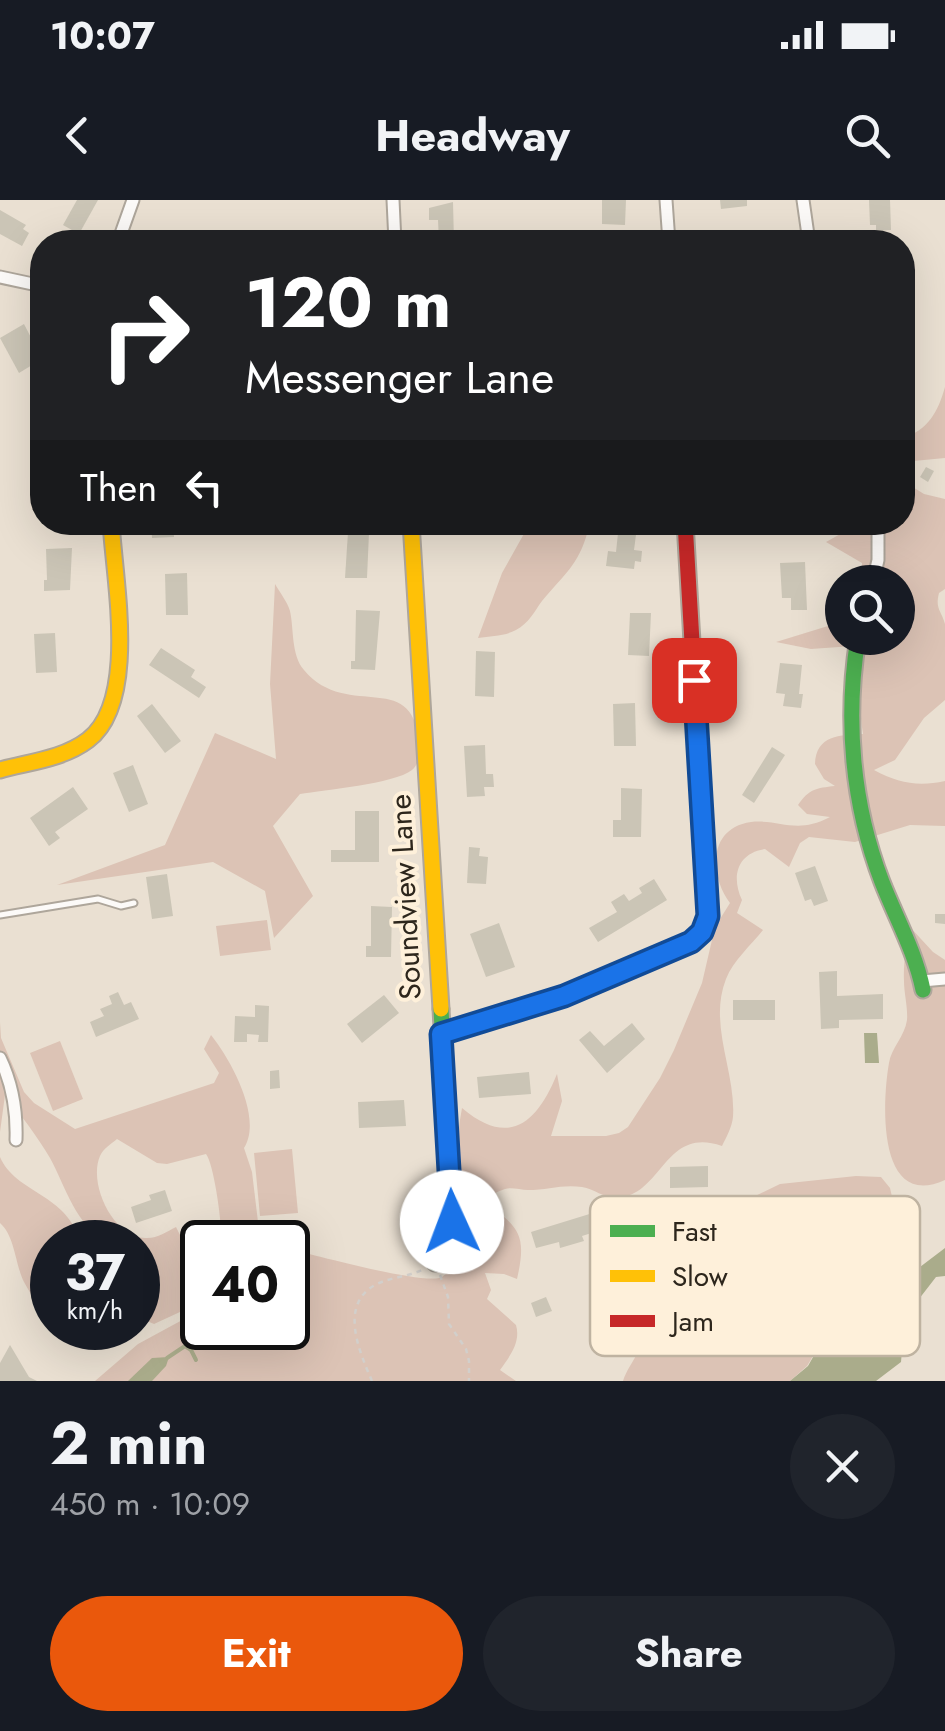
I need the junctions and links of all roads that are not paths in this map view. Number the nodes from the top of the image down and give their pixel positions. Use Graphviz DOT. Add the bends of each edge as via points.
graph roads {
  1 [pos="133,200"];
  2 [pos="393,200"];
  3 [pos="666,200"];
  4 [pos="804,200"];
  5 [pos="122,230"];
  6 [pos="394,230"];
  7 [pos="668,230"];
  8 [pos="808,230"];
  9 [pos="0,277"];
  10 [pos="30,283"];
  11 [pos="111,535"];
  12 [pos="411,535"];
  13 [pos="686,535"];
  14 [pos="878,535"];
  15 [pos="877,565"];
  16 [pos="856,655"];
  17 [pos="0,770"];
  18 [pos="134,903"];
  19 [pos="0,915"];
  20 [pos="945,979"];
  21 [pos="923,986"];
  22 [pos="441,1034"];
  23 [pos="0,1058"];
  24 [pos="16,1140"];
  25 [pos="435,1263"];
  1 -- 5 [label="street"];
  2 -- 6 [label="street"];
  3 -- 7 [label="street"];
  4 -- 8 [label="street"];
  9 -- 10 [label="street"];
  11 -- 17 [label="street" via="118,670 108,718 74,748"];
  12 -- 22 [label="street, Soundview Lane"];
  13 -- 22 [label="street" via="708,916 702,932 564,996"];
  14 -- 15 [label="street"];
  16 -- 21 [label="street" via="859,798 872,857"];
  18 -- 19 [label="lane" via="98,899"];
  20 -- 21 [label="street"];
  22 -- 25 [label="street, Soundview Lane" via="452,1222"];
  23 -- 24 [label="street" via="16,1110"];
}
